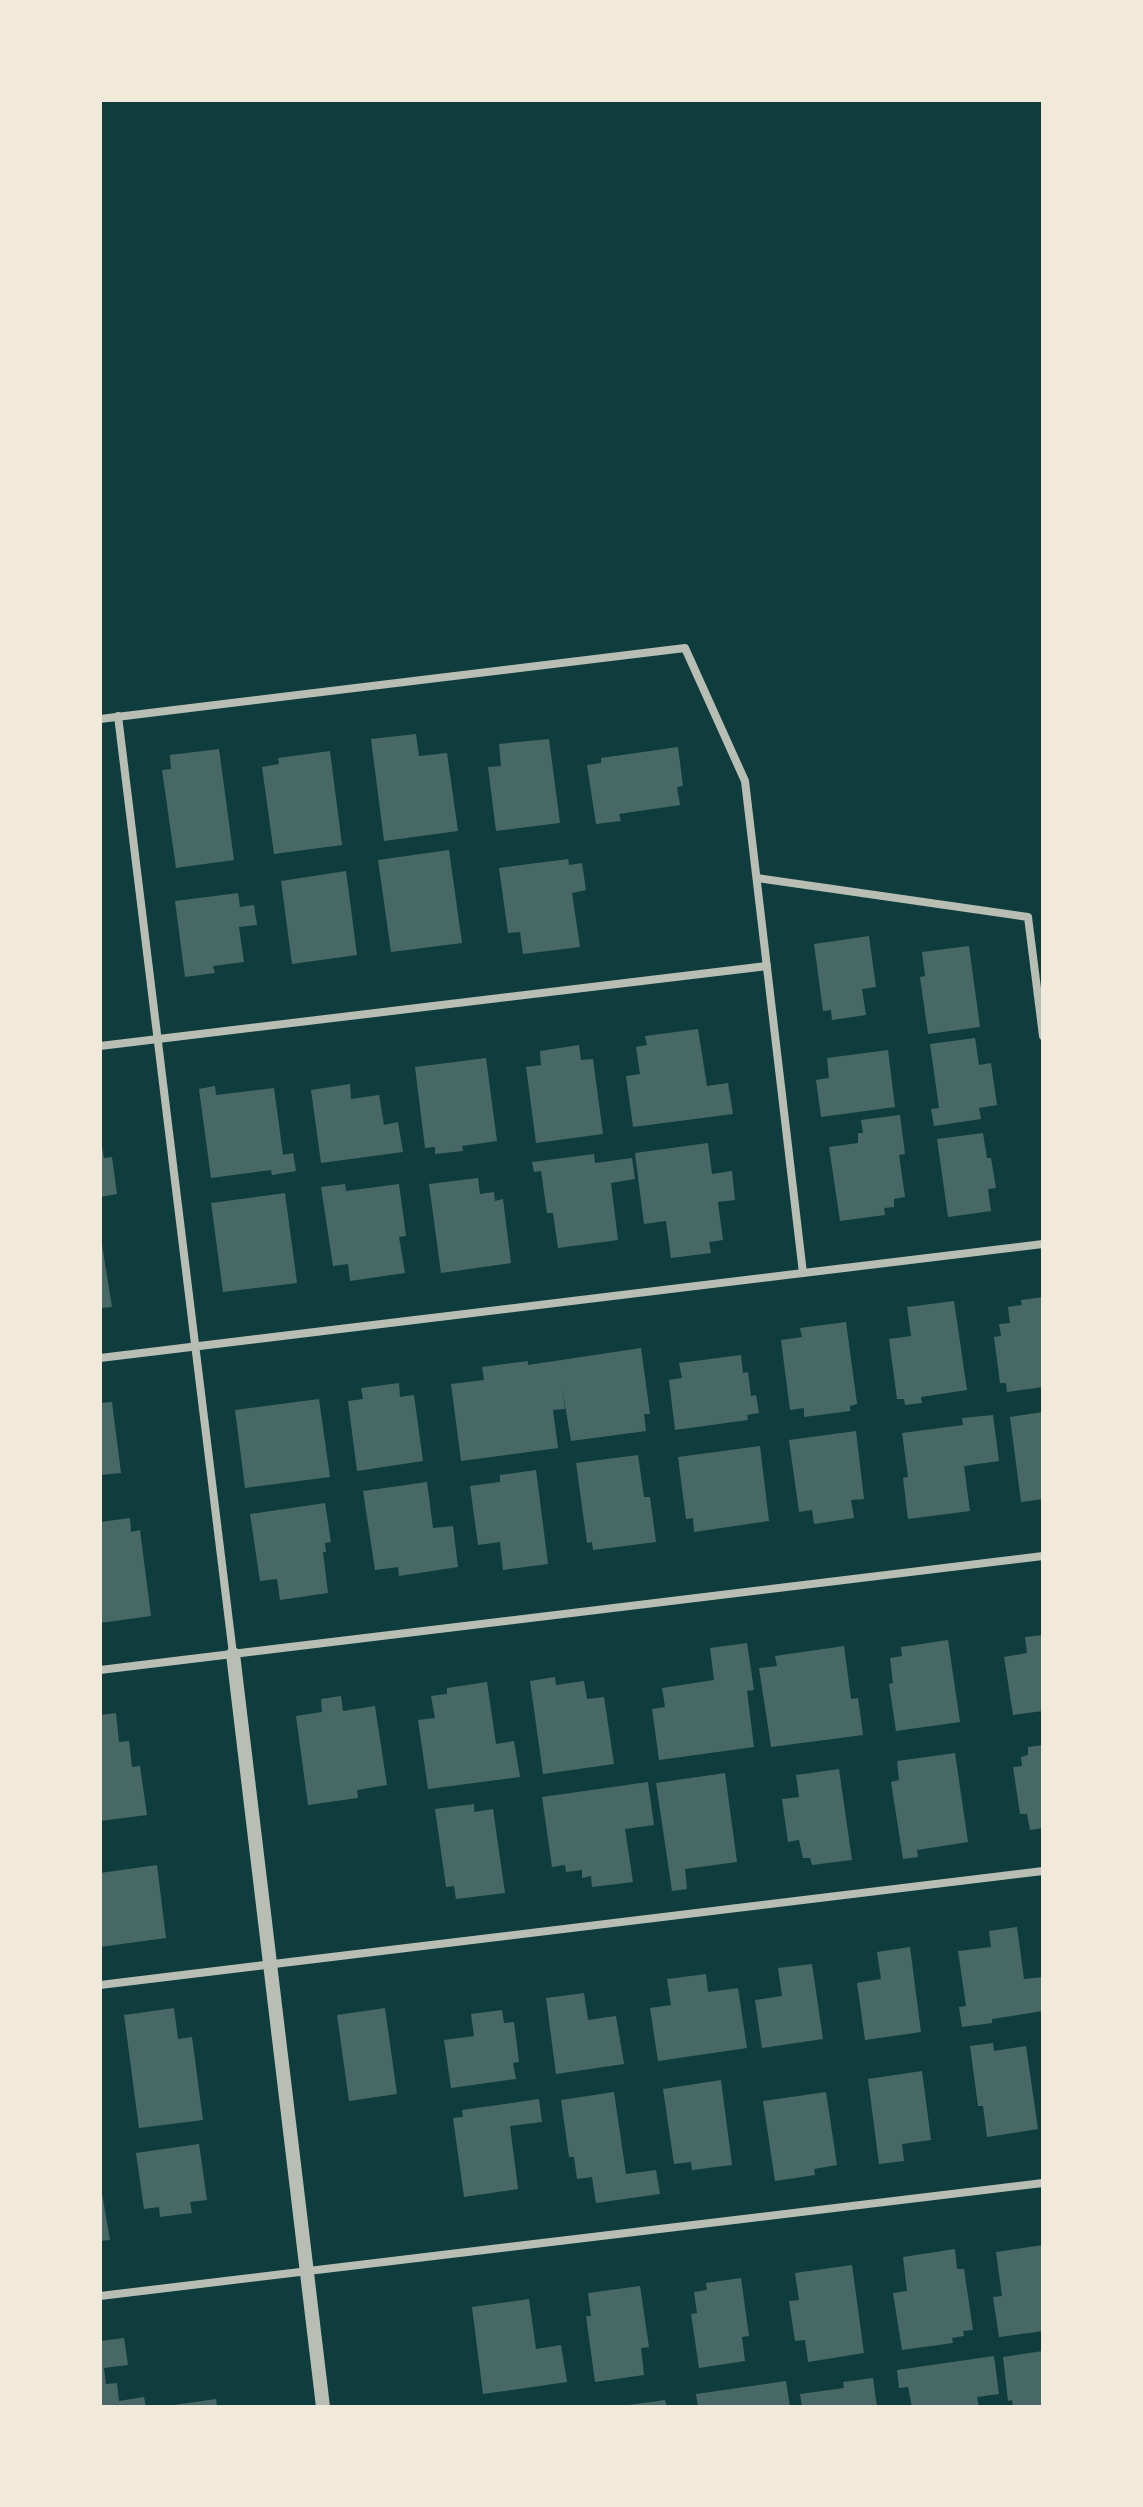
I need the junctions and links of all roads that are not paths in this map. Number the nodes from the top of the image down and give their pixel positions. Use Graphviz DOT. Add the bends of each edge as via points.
graph roads {
  1 [pos="118,716"];
  2 [pos="100,719"];
  3 [pos="757,878"];
  4 [pos="767,966"];
  5 [pos="1043,1036"];
  6 [pos="158,1039"];
  7 [pos="100,1046"];
  8 [pos="1043,1244"];
  9 [pos="803,1273"];
  10 [pos="195,1347"];
  11 [pos="100,1358"];
  12 [pos="1043,1556"];
  13 [pos="233,1654"];
  14 [pos="100,1670"];
  15 [pos="1043,1871"];
  16 [pos="269,1965"];
  17 [pos="100,1985"];
  18 [pos="1043,2183"];
  19 [pos="307,2271"];
  20 [pos="100,2296"];
  21 [pos="323,2407"];
  1 -- 2 [label="street"];
  1 -- 3 [label="street" via="685,648 745,781"];
  1 -- 6 [label="street"];
  3 -- 4 [label="street"];
  3 -- 5 [label="street" via="1028,917"];
  4 -- 6 [label="street"];
  4 -- 9 [label="street"];
  6 -- 7 [label="street"];
  6 -- 10 [label="street"];
  8 -- 9 [label="street"];
  9 -- 10 [label="street"];
  10 -- 11 [label="street"];
  10 -- 13 [label="street"];
  12 -- 13 [label="street"];
  13 -- 14 [label="street"];
  13 -- 16 [label="street"];
  15 -- 16 [label="street"];
  16 -- 17 [label="street"];
  16 -- 19 [label="street"];
  18 -- 19 [label="street"];
  19 -- 20 [label="street"];
  19 -- 21 [label="street"];
}
